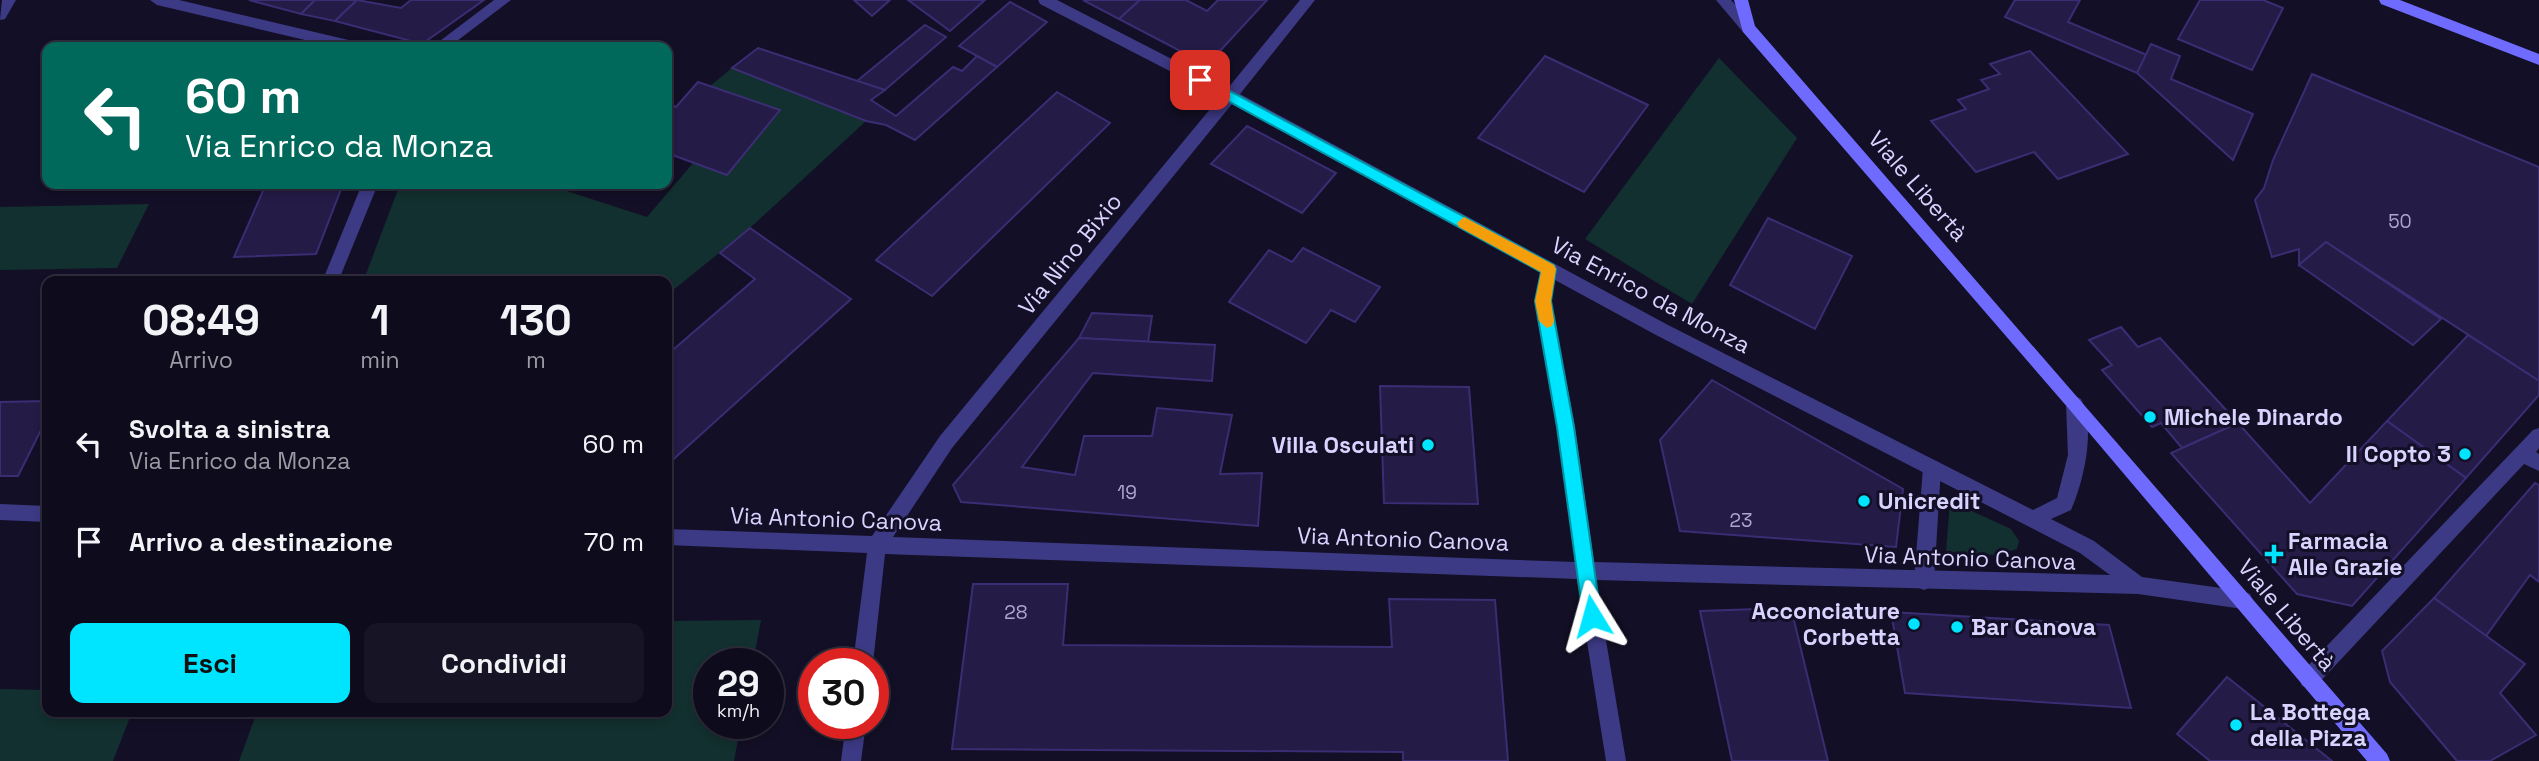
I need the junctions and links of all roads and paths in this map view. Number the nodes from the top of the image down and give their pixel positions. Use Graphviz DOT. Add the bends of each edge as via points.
graph roads {
  1 [pos="9,0"];
  2 [pos="157,0"];
  3 [pos="504,0"];
  4 [pos="1045,0"];
  5 [pos="1308,0"];
  6 [pos="1723,0"];
  7 [pos="1741,0"];
  8 [pos="2386,0"];
  9 [pos="0,15"];
  10 [pos="1748,28"];
  11 [pos="336,42"];
  12 [pos="446,42"];
  13 [pos="2539,60"];
  14 [pos="1229,95"];
  15 [pos="368,189"];
  16 [pos="1549,269"];
  17 [pos="332,276"];
  18 [pos="2075,404"];
  19 [pos="2539,436"];
  20 [pos="2531,459"];
  21 [pos="1933,468"];
  22 [pos="0,512"];
  23 [pos="42,514"];
  24 [pos="2033,519"];
  25 [pos="672,537"];
  26 [pos="877,545"];
  27 [pos="1585,571"];
  28 [pos="1924,581"];
  29 [pos="2138,585"];
  30 [pos="2242,600"];
  31 [pos="865,648"];
  32 [pos="2309,679"];
  33 [pos="854,739"];
  34 [pos="852,761"];
  35 [pos="1616,761"];
  36 [pos="2379,761"];
  1 -- 9 [label="street"];
  2 -- 11 [label="street"];
  3 -- 12 [label="street"];
  4 -- 14 [label="street, Via Enrico da Monza"];
  5 -- 14 [label="street, Via Nino Bixio"];
  6 -- 10 [label="street, Viale Libertà"];
  7 -- 10 [label="main road"];
  8 -- 13 [label="main road"];
  10 -- 18 [label="main road, Viale Libertà"];
  14 -- 16 [label="street, Via Enrico da Monza"];
  14 -- 26 [label="street, Via Nino Bixio" via="946,442"];
  15 -- 17 [label="street"];
  16 -- 21 [label="street, Via Enrico da Monza"];
  16 -- 27 [label="street" via="1543,301"];
  18 -- 24 [label="street" via="2079,447 2075,479 2064,504"];
  18 -- 30 [label="main road, Viale Libertà"];
  19 -- 20 [label="street"];
  20 -- 32 [label="street"];
  21 -- 24 [label="street, Via Enrico da Monza"];
  21 -- 28 [label="street"];
  22 -- 23 [label="street"];
  24 -- 29 [label="street, Via Enrico da Monza" via="2087,547"];
  25 -- 26 [label="street, Via Antonio Canova"];
  26 -- 27 [label="street, Via Antonio Canova"];
  26 -- 31 [label="street"];
  27 -- 28 [label="street, Via Antonio Canova"];
  27 -- 35 [label="street"];
  28 -- 29 [label="street, Via Antonio Canova"];
  29 -- 30 [label="street, Via Enrico da Monza"];
  30 -- 32 [label="main road, Viale Libertà"];
  32 -- 36 [label="main road, Viale Libertà"];
  33 -- 34 [label="street"];
}
